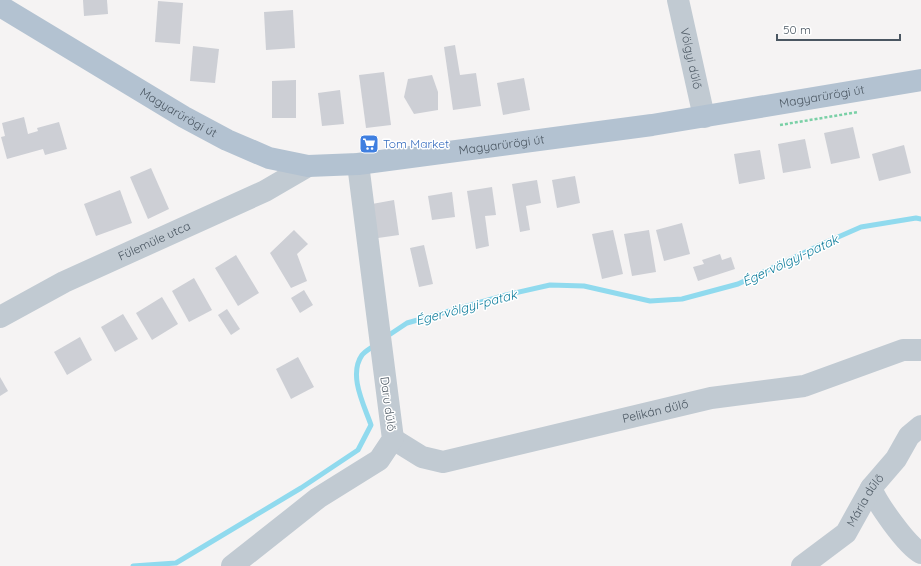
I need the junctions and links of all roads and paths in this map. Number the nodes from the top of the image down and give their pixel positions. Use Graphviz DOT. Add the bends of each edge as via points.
graph roads {
  1 [pos="678,0"];
  2 [pos="0,6"];
  3 [pos="921,80"];
  4 [pos="704,118"];
  5 [pos="358,164"];
  6 [pos="308,166"];
  7 [pos="0,317"];
  8 [pos="921,350"];
  9 [pos="921,426"];
  10 [pos="393,439"];
  11 [pos="871,488"];
  12 [pos="921,552"];
  13 [pos="232,566"];
  14 [pos="802,566"];
  1 -- 4 [label="street, Völgyi dűlő"];
  2 -- 6 [label="main road, Magyarürögi út" via="184,117 227,140 269,158"];
  3 -- 4 [label="main road, Magyarürögi út"];
  4 -- 5 [label="main road, Magyarürögi út"];
  5 -- 6 [label="main road, Magyarürögi út"];
  5 -- 10 [label="street, Daru dűlő"];
  6 -- 7 [label="street, Fülemüle utca" via="265,191 64,282"];
  8 -- 10 [label="street, Pelikán dűlő" via="903,350 804,386 711,398 443,462 422,457"];
  9 -- 11 [label="street, Mária dűlő" via="909,436 896,459"];
  10 -- 13 [label="street, Daru dűlő" via="379,460 318,498"];
  11 -- 12 [label="street" via="875,499 897,529"];
  11 -- 14 [label="street, Mária dűlő" via="846,533"];
}
